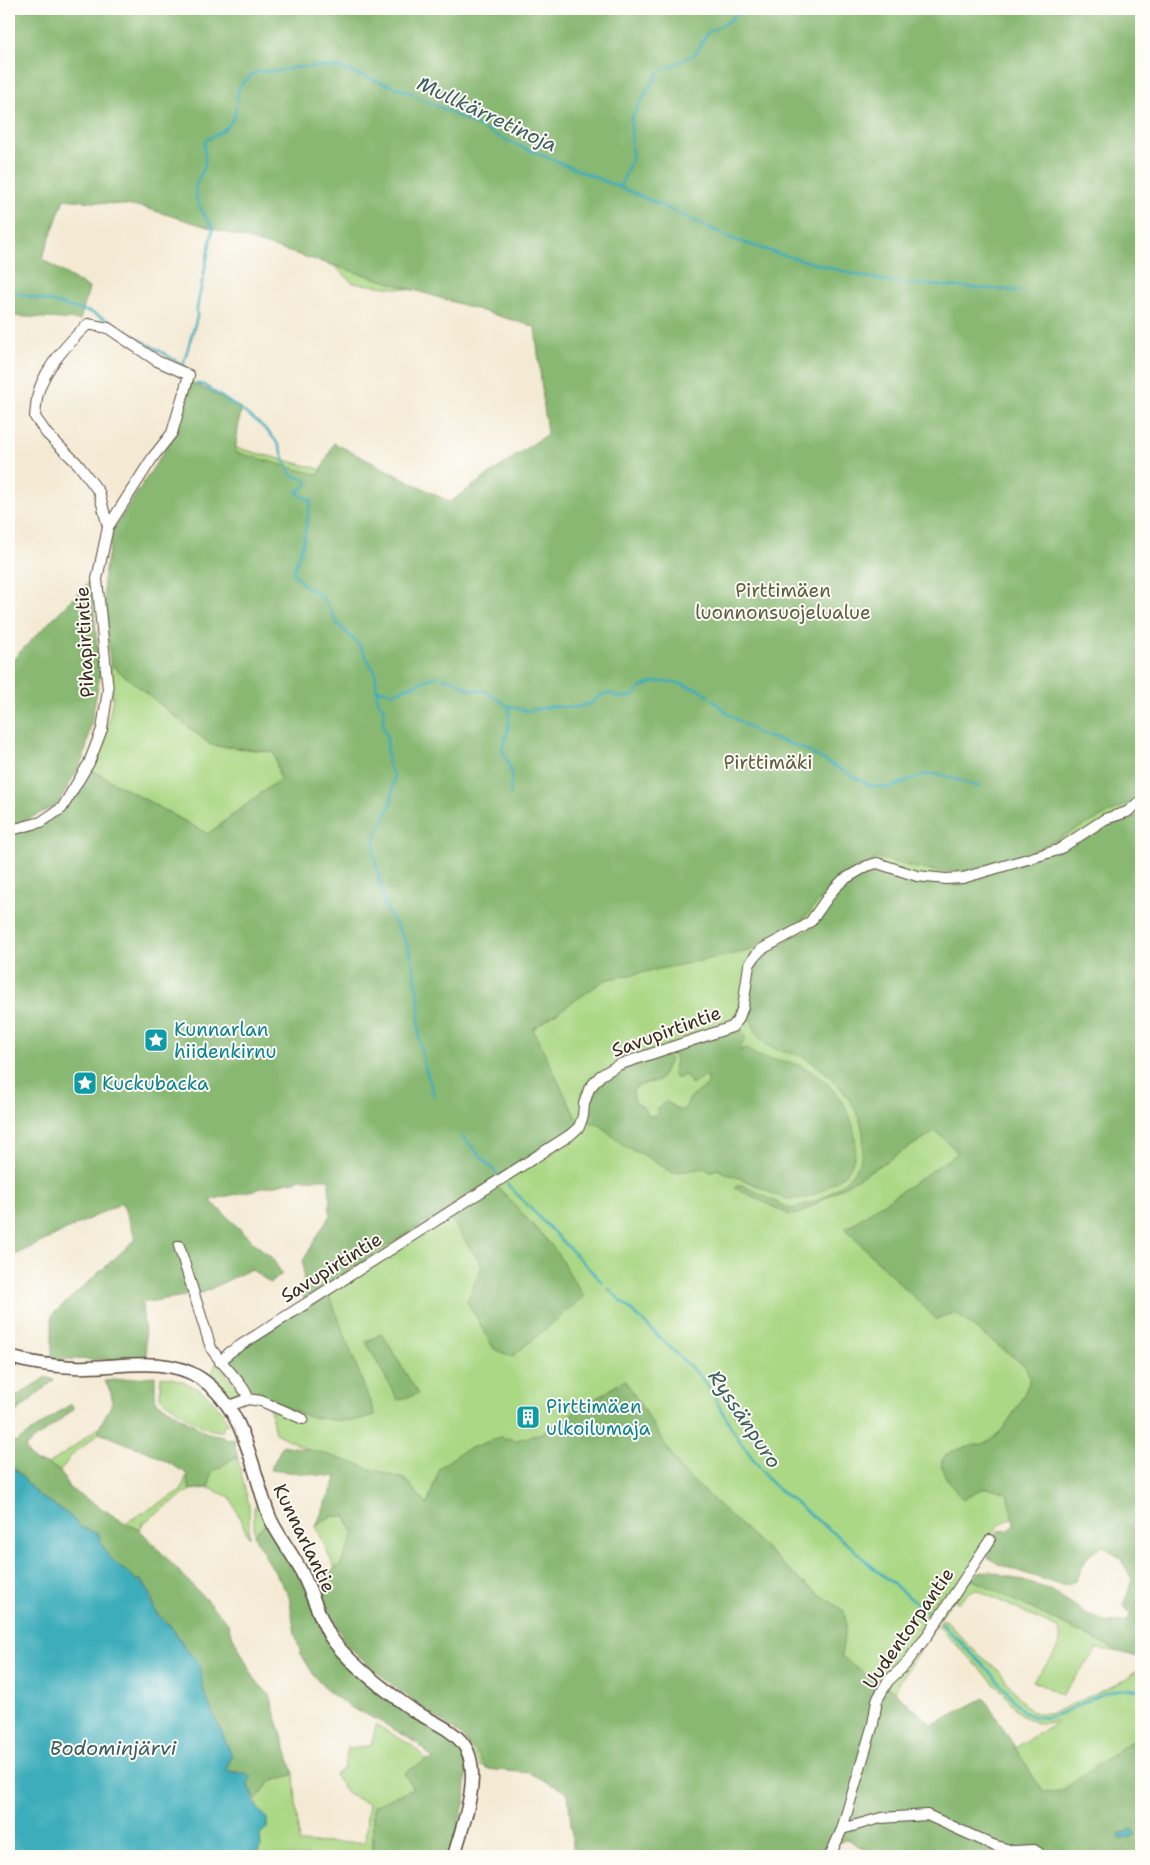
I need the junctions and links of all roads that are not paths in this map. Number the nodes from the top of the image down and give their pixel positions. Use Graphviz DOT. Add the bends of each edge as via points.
graph roads {
  1 [pos="108,527"];
  2 [pos="1141,801"];
  3 [pos="9,829"];
  4 [pos="179,1246"];
  5 [pos="9,1357"];
  6 [pos="220,1362"];
  7 [pos="248,1399"];
  8 [pos="229,1406"];
  9 [pos="304,1419"];
  10 [pos="990,1540"];
  11 [pos="842,1829"];
  12 [pos="993,1846"];
  13 [pos="454,1856"];
  14 [pos="830,1856"];
  15 [pos="1004,1856"];
  16 [pos="1040,1856"];
  1 -- 1 [label="street, Pihapirtintie" via="172,433 189,375 157,361 108,328 88,324 71,340 47,374 39,391 35,418 99,492"];
  1 -- 3 [label="street, Pihapirtintie" via="97,579 108,690 102,729 89,763 62,808 41,822"];
  2 -- 6 [label="street, Savupirtintie" via="1127,812 1105,819 1058,850 963,878 917,876 877,863 842,880 811,921 762,948 756,955 749,965 743,1008 732,1027 618,1065 600,1076 589,1089 579,1127 570,1135 230,1352"];
  4 -- 6 [label="street" via="211,1348"];
  5 -- 8 [label="main road, Kunnarlantie" via="74,1367 169,1366 201,1379"];
  6 -- 7 [label="street" via="245,1389"];
  7 -- 8 [label="street"];
  7 -- 9 [label="street" via="261,1400"];
  8 -- 13 [label="main road, Kunnarlantie" via="272,1521 303,1574 332,1638 352,1661 392,1694 453,1734 466,1748 471,1765 471,1788"];
  10 -- 11 [label="street, Uudentorpantie" via="929,1632 905,1665 888,1681 877,1700"];
  11 -- 12 [label="street" via="881,1818 927,1815"];
  11 -- 14 [label="street, Uudentorpantie"];
  12 -- 15 [label="street"];
  12 -- 16 [label="street" via="1013,1851 1034,1850"];
}
